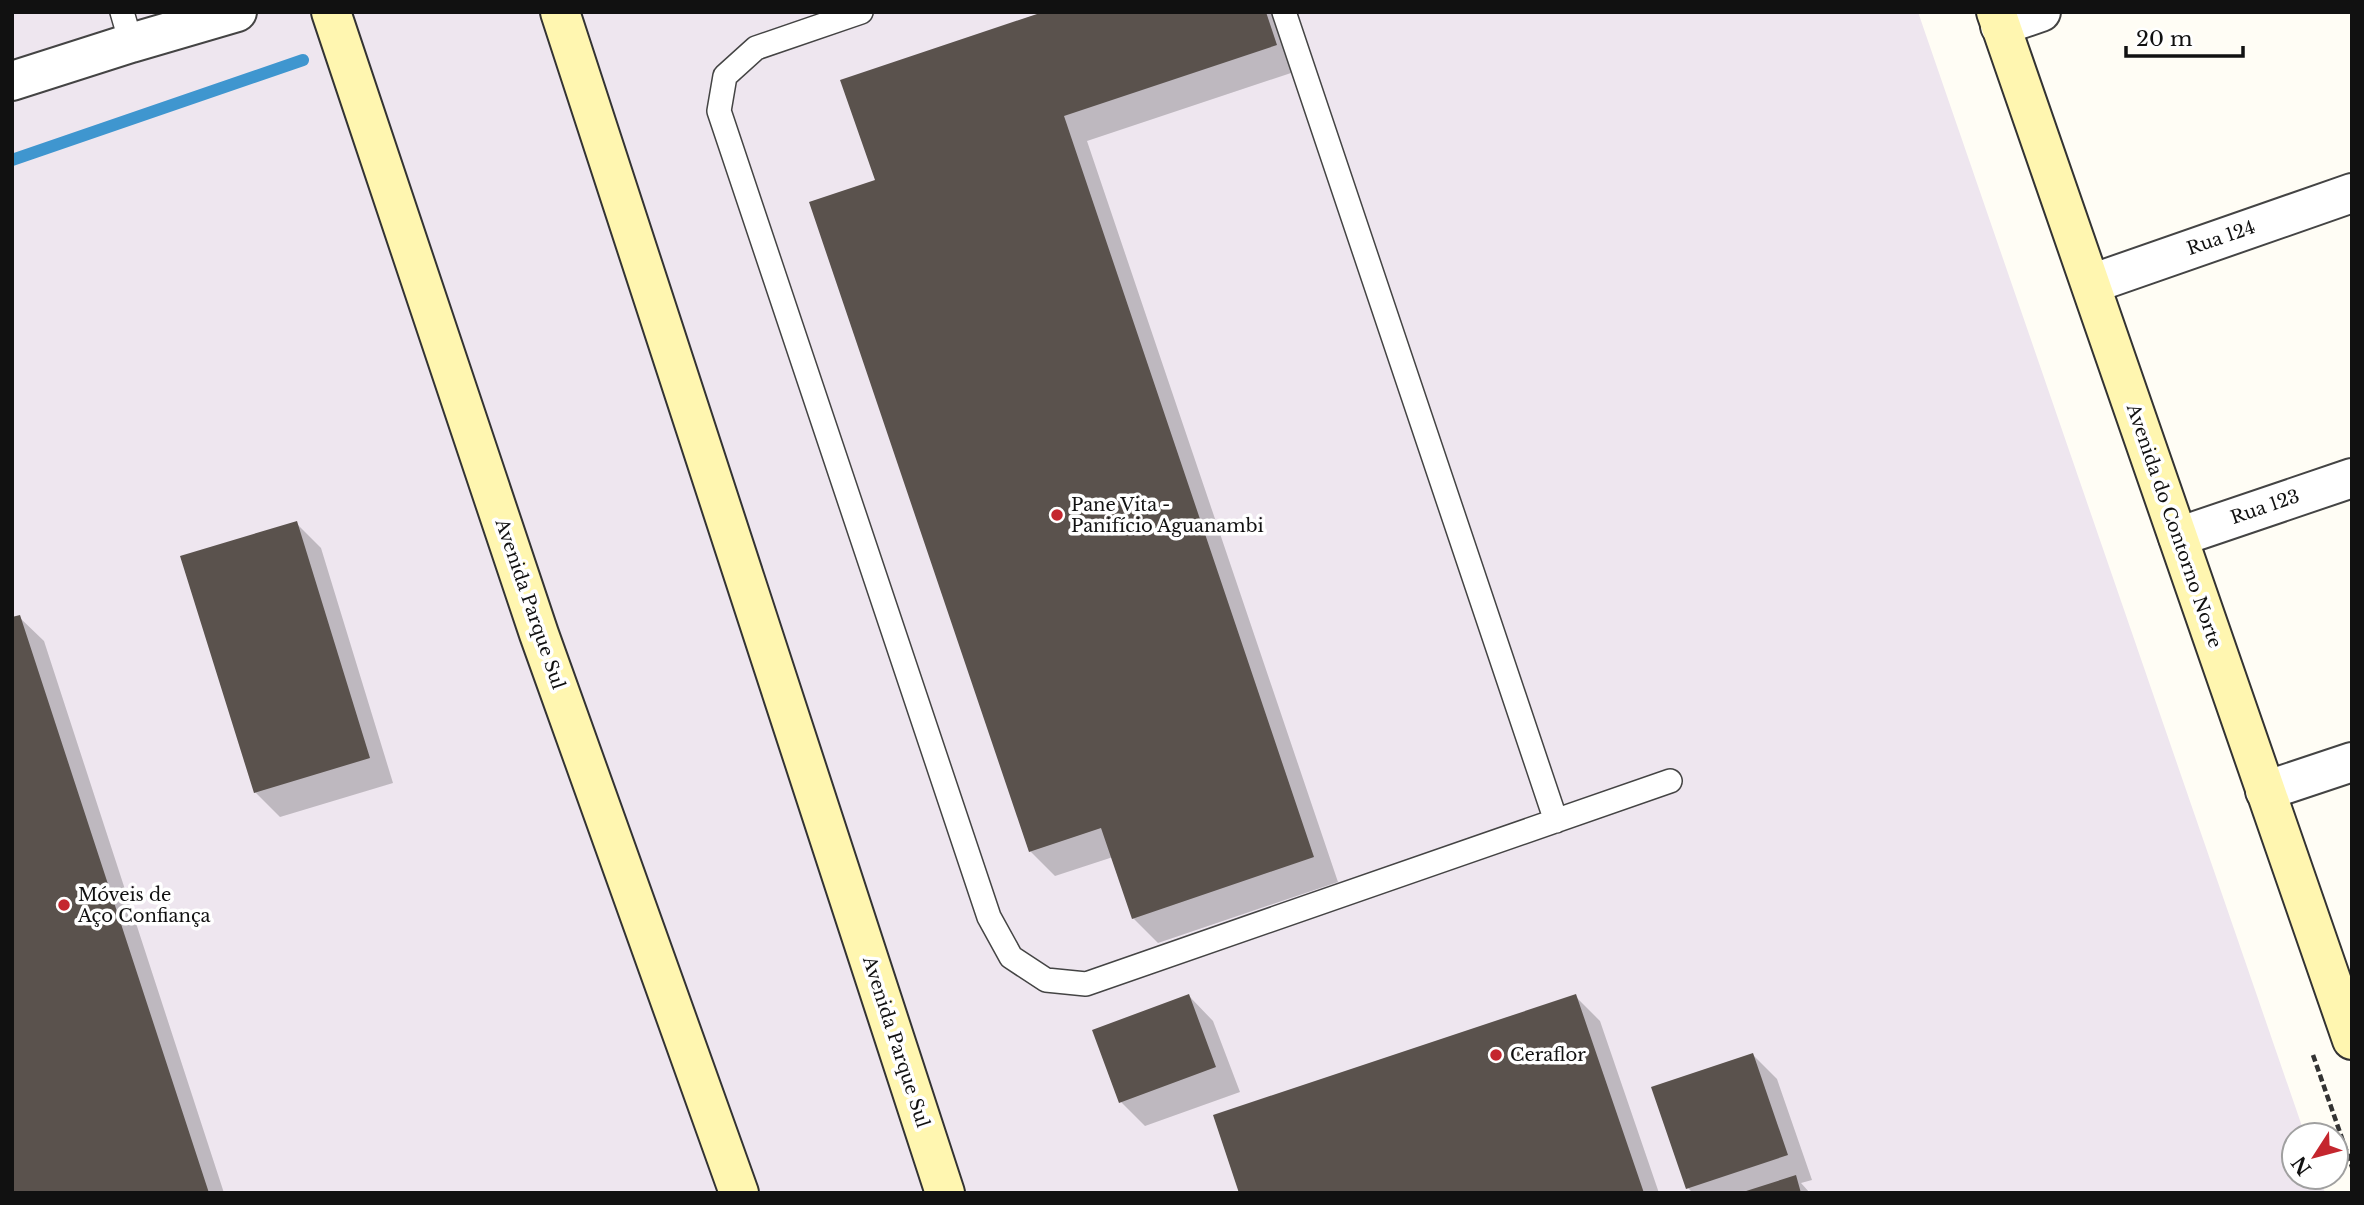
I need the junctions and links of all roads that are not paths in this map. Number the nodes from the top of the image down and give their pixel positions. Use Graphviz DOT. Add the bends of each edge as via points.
graph roads {
  1 [pos="237,12"];
  2 [pos="331,12"];
  3 [pos="560,12"];
  4 [pos="861,12"];
  5 [pos="1284,12"];
  6 [pos="2041,12"];
  7 [pos="1998,19"];
  8 [pos="126,27"];
  9 [pos="12,81"];
  10 [pos="2352,192"];
  11 [pos="2091,284"];
  12 [pos="2352,478"];
  13 [pos="2178,537"];
  14 [pos="2352,762"];
  15 [pos="1670,781"];
  16 [pos="2265,791"];
  17 [pos="1556,821"];
  18 [pos="2352,1040"];
  19 [pos="739,1193"];
  20 [pos="946,1193"];
  1 -- 8 [label="street"];
  2 -- 19 [label="street, Avenida Parque Sul" via="539,634"];
  3 -- 20 [label="street, Avenida Parque Sul"];
  4 -- 17 [label="lane" via="756,48 725,76 719,111 984,904 1011,957 1046,980 1086,984"];
  5 -- 17 [label="lane"];
  6 -- 7 [label="street"];
  7 -- 11 [label="street, Avenida do Contorno Norte"];
  8 -- 9 [label="street"];
  10 -- 11 [label="street, Rua 124"];
  11 -- 13 [label="street, Avenida do Contorno Norte"];
  12 -- 13 [label="street, Rua 123"];
  13 -- 16 [label="street, Avenida do Contorno Norte"];
  14 -- 16 [label="street"];
  15 -- 17 [label="lane"];
  16 -- 18 [label="street, Avenida do Contorno Norte"];
}
